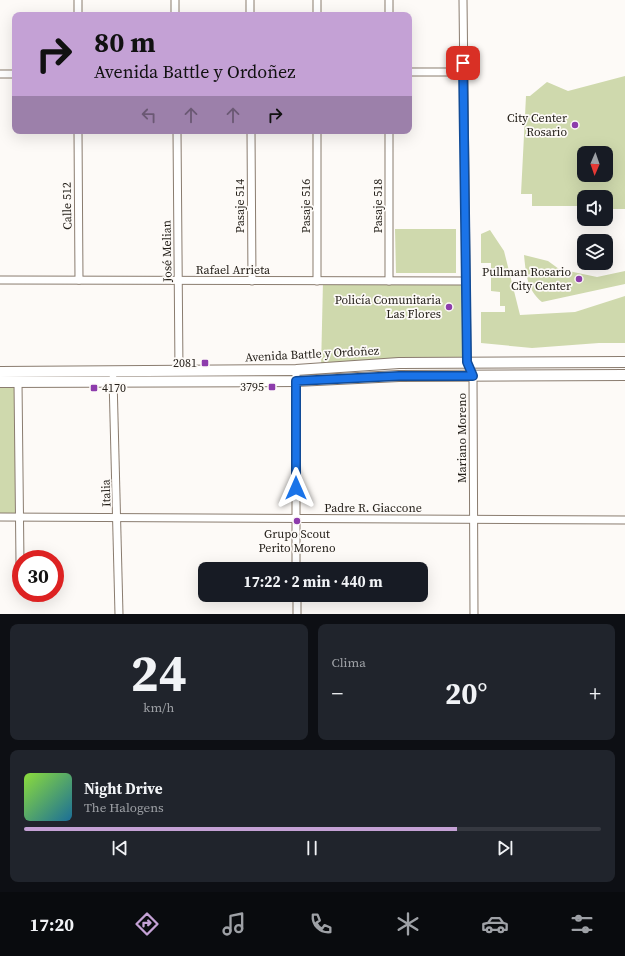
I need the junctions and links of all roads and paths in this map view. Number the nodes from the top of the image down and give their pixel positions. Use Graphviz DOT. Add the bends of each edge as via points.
graph roads {
  1 [pos="78,0"];
  2 [pos="175,0"];
  3 [pos="250,0"];
  4 [pos="317,0"];
  5 [pos="389,0"];
  6 [pos="463,0"];
  7 [pos="78,12"];
  8 [pos="175,12"];
  9 [pos="250,12"];
  10 [pos="317,12"];
  11 [pos="389,12"];
  12 [pos="412,72"];
  13 [pos="463,72"];
  14 [pos="0,74"];
  15 [pos="12,74"];
  16 [pos="78,134"];
  17 [pos="177,134"];
  18 [pos="251,134"];
  19 [pos="317,134"];
  20 [pos="389,134"];
  21 [pos="0,280"];
  22 [pos="79,280"];
  23 [pos="178,280"];
  24 [pos="252,281"];
  25 [pos="317,281"];
  26 [pos="389,281"];
  27 [pos="466,281"];
  28 [pos="467,362"];
  29 [pos="625,362"];
  30 [pos="296,370"];
  31 [pos="113,371"];
  32 [pos="179,371"];
  33 [pos="0,372"];
  34 [pos="625,375"];
  35 [pos="473,376"];
  36 [pos="296,381"];
  37 [pos="0,382"];
  38 [pos="18,382"];
  39 [pos="113,382"];
  40 [pos="0,517"];
  41 [pos="20,517"];
  42 [pos="118,518"];
  43 [pos="296,518"];
  44 [pos="474,519"];
  45 [pos="625,520"];
  46 [pos="20,550"];
  47 [pos="296,562"];
  48 [pos="296,602"];
  49 [pos="119,614"];
  50 [pos="297,614"];
  51 [pos="474,614"];
  1 -- 7 [label="street"];
  2 -- 8 [label="street"];
  3 -- 9 [label="street"];
  4 -- 10 [label="street"];
  5 -- 11 [label="street"];
  6 -- 13 [label="street, Mariano Moreno"];
  12 -- 13 [label="street"];
  13 -- 27 [label="street, Mariano Moreno"];
  14 -- 15 [label="street"];
  16 -- 22 [label="street, Calle 512"];
  17 -- 23 [label="street, José Melian"];
  18 -- 24 [label="street, Pasaje 514"];
  19 -- 25 [label="street, Pasaje 516"];
  20 -- 26 [label="street, Pasaje 518"];
  21 -- 22 [label="street, Rafael Arrieta"];
  22 -- 23 [label="street, Rafael Arrieta"];
  23 -- 24 [label="street, Rafael Arrieta"];
  23 -- 32 [label="street, José Melian"];
  24 -- 25 [label="street, Rafael Arrieta"];
  25 -- 26 [label="street, Rafael Arrieta"];
  26 -- 27 [label="street, Rafael Arrieta"];
  27 -- 28 [label="street, Mariano Moreno"];
  28 -- 29 [label="main road, Avenida Battle y Ordoñez"];
  28 -- 30 [label="main road, Avenida Battle y Ordoñez" via="399,363"];
  28 -- 35 [label="street, Mariano Moreno"];
  30 -- 32 [label="main road, Avenida Battle y Ordoñez"];
  30 -- 36 [label="street"];
  31 -- 32 [label="main road, Avenida Battle y Ordoñez"];
  31 -- 33 [label="main road, Avenida Battle y Ordoñez"];
  31 -- 39 [label="street, Italia"];
  34 -- 35 [label="main road, Avenida Battle y Ordoñez"];
  35 -- 36 [label="main road, Avenida Battle y Ordoñez" via="399,376"];
  35 -- 44 [label="street, Mariano Moreno"];
  36 -- 39 [label="main road, Avenida Battle y Ordoñez"];
  36 -- 43 [label="street"];
  37 -- 38 [label="main road, Avenida Battle y Ordoñez"];
  38 -- 39 [label="main road, Avenida Battle y Ordoñez"];
  38 -- 41 [label="street"];
  39 -- 42 [label="street, Italia"];
  40 -- 41 [label="street, Padre R. Giaccone"];
  41 -- 42 [label="street, Padre R. Giaccone"];
  41 -- 46 [label="street"];
  42 -- 43 [label="street, Padre R. Giaccone"];
  42 -- 49 [label="street, Italia"];
  43 -- 44 [label="street, Padre R. Giaccone"];
  43 -- 47 [label="street"];
  44 -- 45 [label="street, Padre R. Giaccone"];
  44 -- 51 [label="street, Mariano Moreno"];
  48 -- 50 [label="street"];
}
